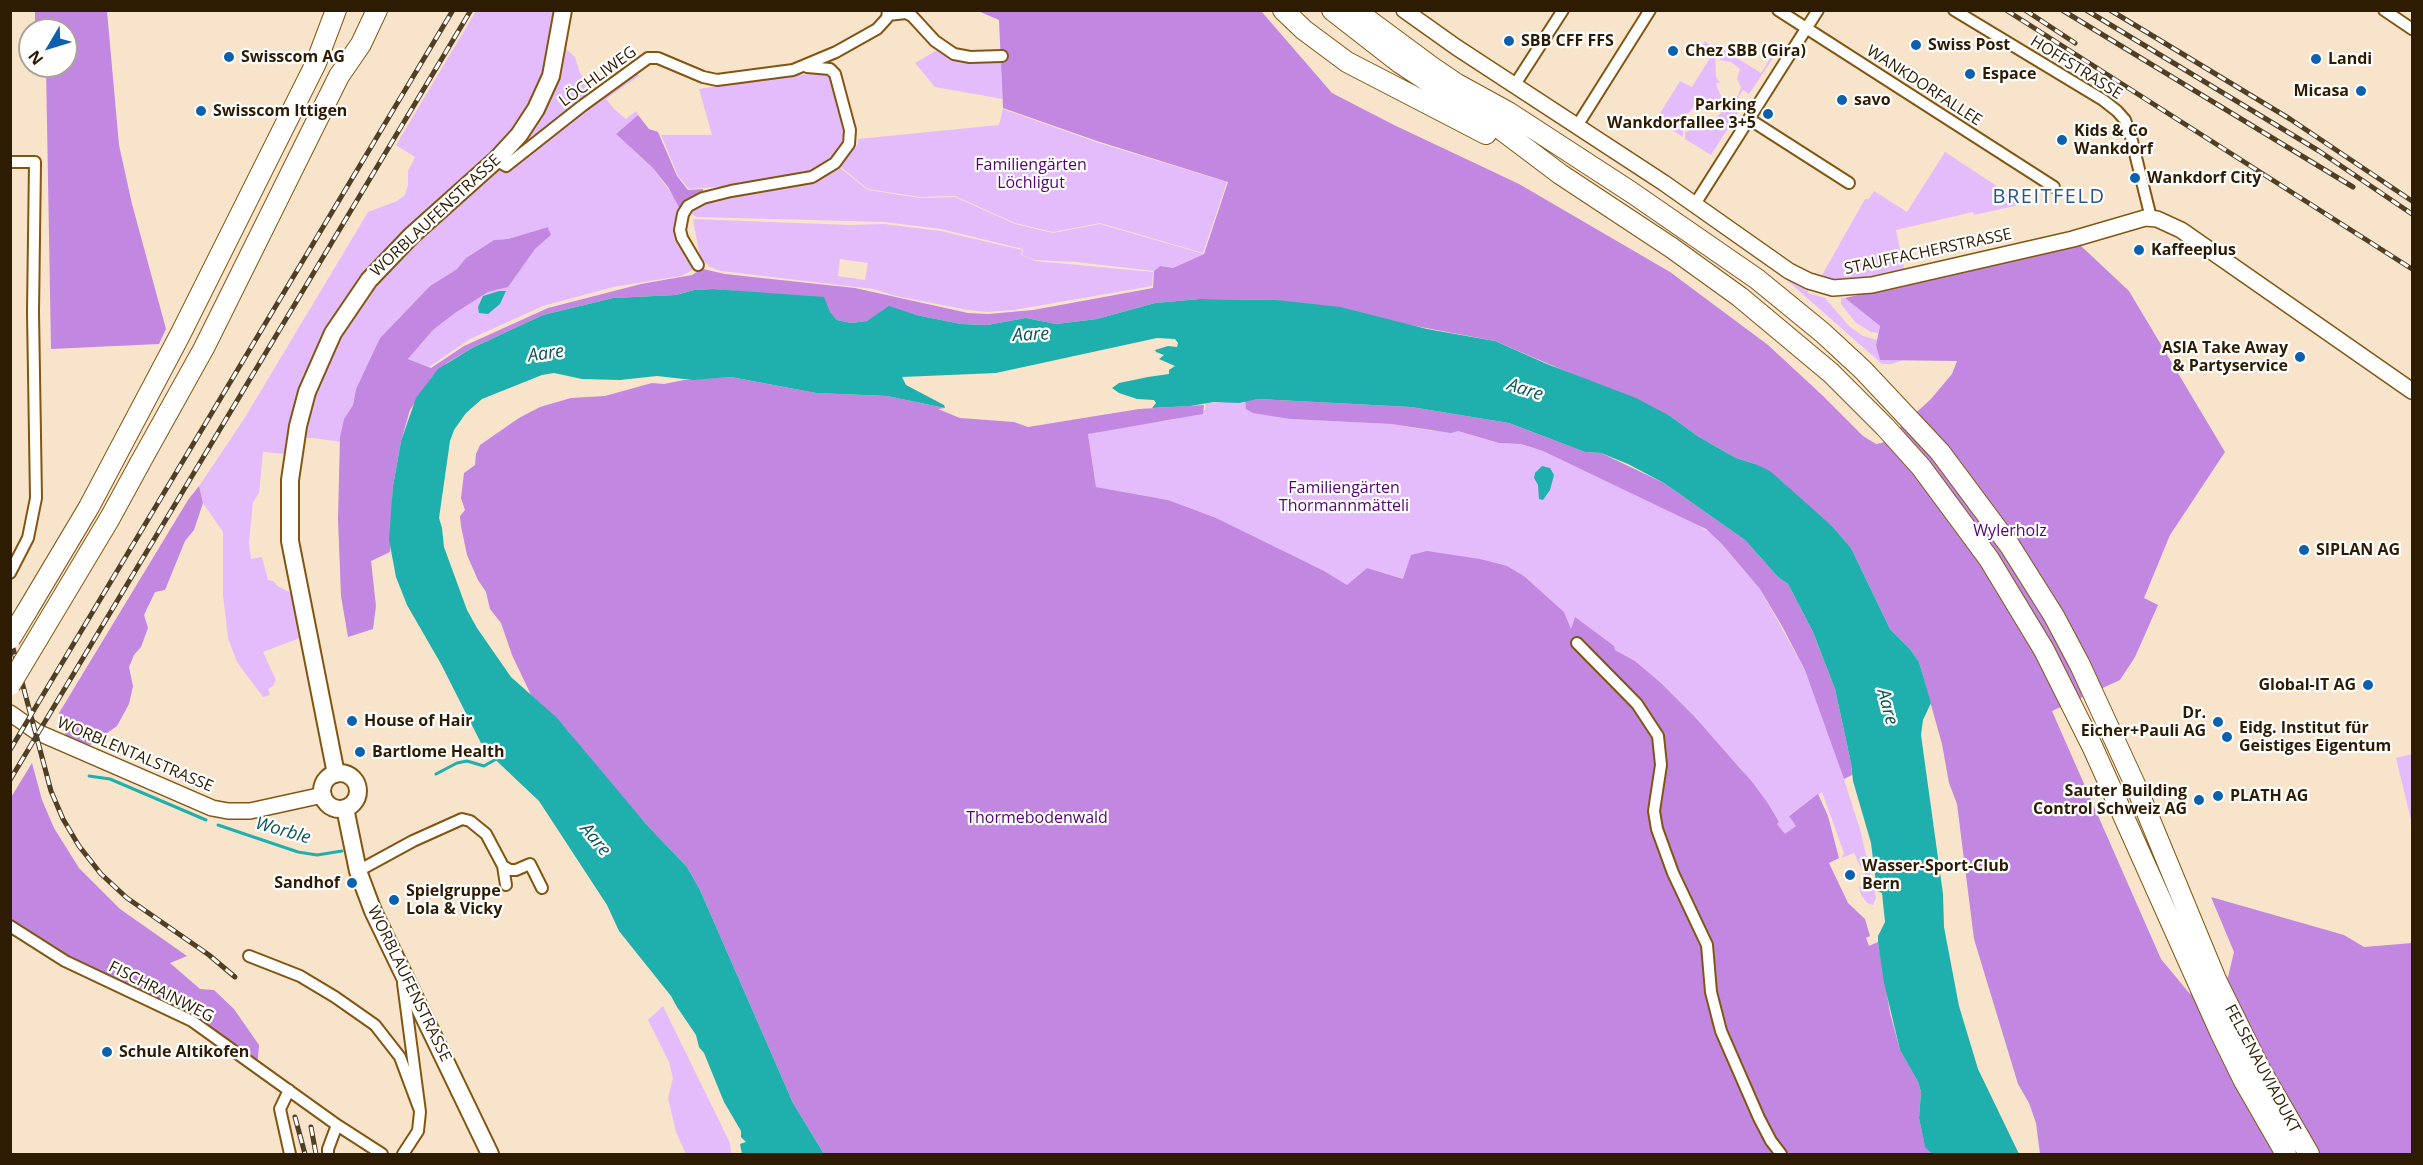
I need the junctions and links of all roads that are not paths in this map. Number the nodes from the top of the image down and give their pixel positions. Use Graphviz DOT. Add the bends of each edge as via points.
graph roads {
  1 [pos="336,10"];
  2 [pos="348,10"];
  3 [pos="365,10"];
  4 [pos="377,10"];
  5 [pos="563,10"];
  6 [pos="1283,10"];
  7 [pos="1332,10"];
  8 [pos="1355,10"];
  9 [pos="1374,10"];
  10 [pos="1404,10"];
  11 [pos="1563,10"];
  12 [pos="1650,10"];
  13 [pos="1778,10"];
  14 [pos="1818,10"];
  15 [pos="1954,10"];
  16 [pos="2384,10"];
  17 [pos="888,13"];
  18 [pos="1806,29"];
  19 [pos="2412,29"];
  20 [pos="1002,56"];
  21 [pos="316,63"];
  22 [pos="803,66"];
  23 [pos="339,76"];
  24 [pos="1514,86"];
  25 [pos="1508,112"];
  26 [pos="1749,119"];
  27 [pos="1577,126"];
  28 [pos="496,160"];
  29 [pos="10,162"];
  30 [pos="1560,174"];
  31 [pos="1849,183"];
  32 [pos="2054,187"];
  33 [pos="1695,204"];
  34 [pos="2151,218"];
  35 [pos="698,265"];
  36 [pos="2412,391"];
  37 [pos="10,573"];
  38 [pos="10,639"];
  39 [pos="1577,643"];
  40 [pos="10,685"];
  41 [pos="10,713"];
  42 [pos="336,774"];
  43 [pos="323,795"];
  44 [pos="345,808"];
  45 [pos="503,866"];
  46 [pos="358,871"];
  47 [pos="506,885"];
  48 [pos="542,888"];
  49 [pos="10,926"];
  50 [pos="249,956"];
  51 [pos="401,971"];
  52 [pos="2209,986"];
  53 [pos="289,1090"];
  54 [pos="419,1108"];
  55 [pos="337,1125"];
  56 [pos="291,1155"];
  57 [pos="328,1155"];
  58 [pos="382,1155"];
  59 [pos="404,1155"];
  60 [pos="490,1155"];
  61 [pos="1781,1155"];
  62 [pos="2286,1155"];
  63 [pos="2309,1155"];
  1 -- 21 [label="highway"];
  2 -- 21 [label="highway"];
  3 -- 23 [label="highway"];
  4 -- 23 [label="highway" via="361,44"];
  5 -- 28 [label="main road, WORBLAUFENSTRASSE" via="545,90 519,135"];
  6 -- 30 [label="highway" via="1347,62"];
  7 -- 30 [label="highway" via="1378,47"];
  8 -- 25 [label="highway" via="1457,84"];
  9 -- 25 [label="highway"];
  10 -- 24 [label="street, STAUFFACHERSTRASSE"];
  11 -- 24 [label="street"];
  12 -- 27 [label="street"];
  13 -- 18 [label="street, WANKDORFALLEE"];
  14 -- 18 [label="street"];
  15 -- 34 [label="street, HOFFSTRASSE" via="2117,111 2131,137"];
  16 -- 19 [label="street"];
  17 -- 20 [label="street" via="912,16 935,41 954,54"];
  17 -- 22 [label="street, LÖCHLIWEG" via="882,25"];
  18 -- 26 [label="street"];
  18 -- 32 [label="street, WANKDORFALLEE"];
  21 -- 38 [label="highway, bridge" via="89,507"];
  22 -- 28 [label="street, LÖCHLIWEG" via="717,80 653,57 506,166"];
  22 -- 35 [label="street, LÖCHLIWEG" via="830,69 835,74 850,130 849,144 835,163 812,177 731,191 688,206 682,214 680,230"];
  23 -- 40 [label="highway, bridge" via="204,348 100,536"];
  24 -- 27 [label="street, STAUFFACHERSTRASSE"];
  25 -- 52 [label="highway" via="1657,208 1757,279 1823,333 1903,410 1958,473 2054,616 2094,692 2160,843"];
  26 -- 31 [label="street"];
  26 -- 33 [label="street"];
  27 -- 33 [label="street, STAUFFACHERSTRASSE"];
  28 -- 42 [label="main road, WORBLAUFENSTRASSE" via="411,236 369,280 322,354 298,426 290,480 290,541"];
  29 -- 37 [label="street" via="34,162 36,498 28,538"];
  30 -- 52 [label="highway" via="1740,297 1831,373 1938,488 2032,628 2072,702"];
  33 -- 34 [label="street, STAUFFACHERSTRASSE" via="1797,275 1816,284 1845,288 1872,285"];
  34 -- 36 [label="street" via="2181,230"];
  39 -- 61 [label="street" via="1637,704 1658,736 1661,765 1654,811 1658,829 1673,873 1707,945 1711,992 1721,1031"];
  41 -- 43 [label="street, WORBLENTALSTRASSE" via="37,732 212,808 250,811"];
  42 -- 43 [label="main road" via="326,780"];
  42 -- 44 [label="main road" via="347,775 357,787 356,798"];
  43 -- 44 [label="main road" via="329,805"];
  44 -- 46 [label="main road, WORBLAUFENSTRASSE"];
  45 -- 46 [label="street" via="486,834 470,820 462,819"];
  45 -- 47 [label="street"];
  45 -- 48 [label="street" via="516,870 530,864"];
  46 -- 51 [label="main road, WORBLAUFENSTRASSE"];
  49 -- 53 [label="street, FISCHRAINWEG" via="65,961 192,1021"];
  50 -- 54 [label="street" via="300,976 375,1025 400,1058"];
  51 -- 54 [label="street"];
  51 -- 60 [label="main road, WORBLAUFENSTRASSE"];
  52 -- 62 [label="highway, FELSENAUVIADUKT" via="2244,1081"];
  52 -- 63 [label="highway, FELSENAUVIADUKT"];
  53 -- 55 [label="street, FISCHRAINWEG"];
  53 -- 56 [label="street" via="280,1109"];
  54 -- 59 [label="street" via="418,1131"];
  55 -- 57 [label="street"];
  55 -- 58 [label="street, FISCHRAINWEG"];
}
